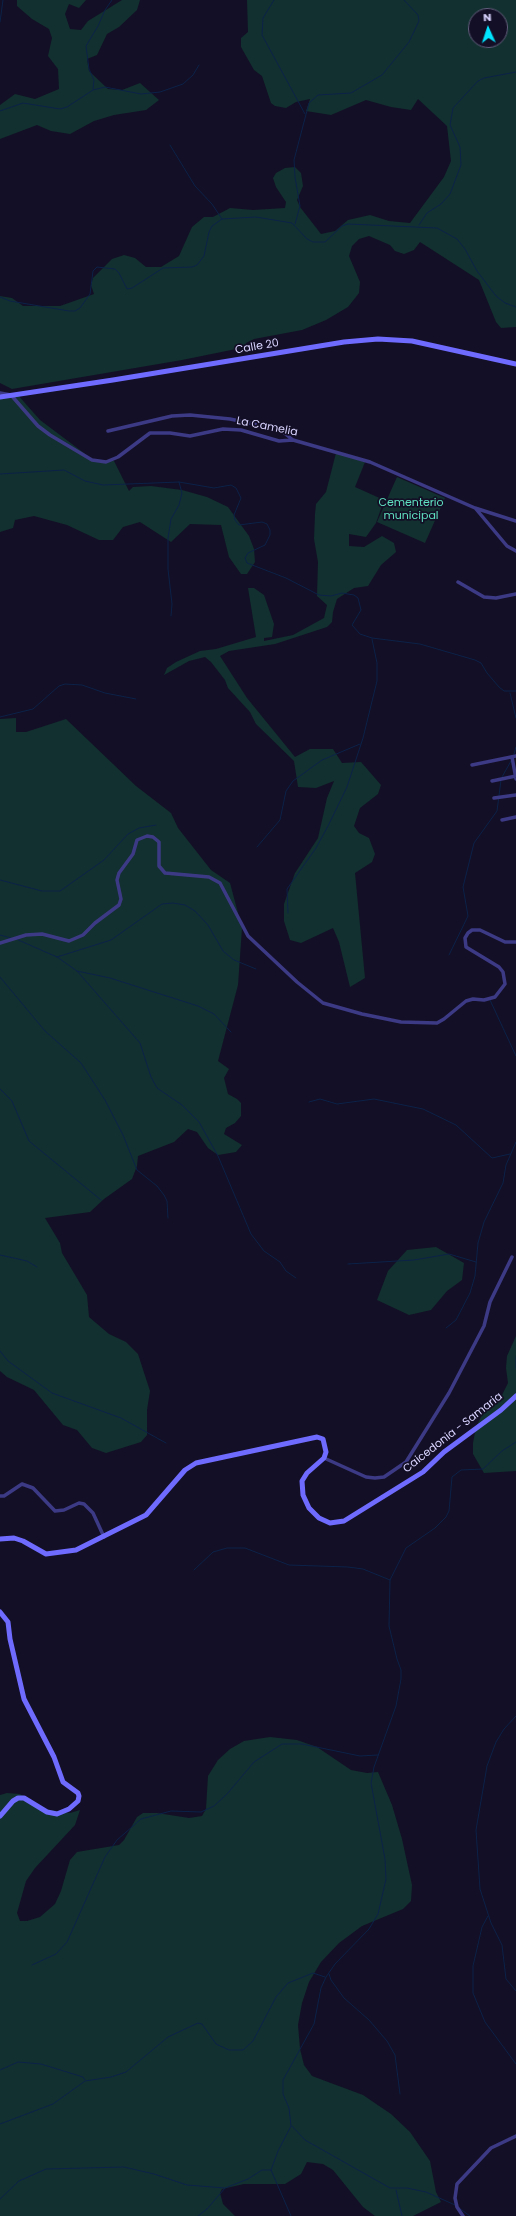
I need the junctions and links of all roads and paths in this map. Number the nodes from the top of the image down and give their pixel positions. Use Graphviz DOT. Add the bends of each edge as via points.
graph roads {
  1 [pos="516,364"];
  2 [pos="0,393"];
  3 [pos="11,395"];
  4 [pos="0,397"];
  5 [pos="108,431"];
  6 [pos="293,440"];
  7 [pos="475,508"];
  8 [pos="516,521"];
  9 [pos="516,551"];
  10 [pos="458,582"];
  11 [pos="516,594"];
  12 [pos="514,756"];
  13 [pos="472,765"];
  14 [pos="516,777"];
  15 [pos="492,781"];
  16 [pos="516,794"];
  17 [pos="494,798"];
  18 [pos="516,817"];
  19 [pos="502,820"];
  20 [pos="516,942"];
  21 [pos="0,943"];
  22 [pos="512,1257"];
  23 [pos="516,1396"];
  24 [pos="324,1458"];
  25 [pos="0,1496"];
  26 [pos="104,1538"];
  27 [pos="0,1539"];
  28 [pos="0,1612"];
  29 [pos="0,1816"];
  30 [pos="516,2136"];
  31 [pos="463,2216"];
  1 -- 3 [label="street, Calle 20" via="412,341 378,339 344,342"];
  2 -- 3 [label="street"];
  3 -- 4 [label="street, Calle 20"];
  3 -- 6 [label="street, La Camelia" via="38,426 86,458 99,462 118,457 137,441 156,432 190,436 223,429 241,430 279,441"];
  5 -- 6 [label="street" via="172,416 190,416 230,419 259,425 283,432"];
  6 -- 7 [label="street, La Camelia" via="370,462"];
  7 -- 8 [label="street, La Camelia"];
  7 -- 9 [label="street" via="499,537"];
  10 -- 11 [label="street" via="484,597 496,598"];
  12 -- 13 [label="street"];
  12 -- 14 [label="street"];
  14 -- 15 [label="street"];
  16 -- 17 [label="street"];
  18 -- 19 [label="street"];
  20 -- 21 [label="street" via="505,942 480,930 468,933 465,938 466,947 499,967 503,972 505,984 495,997 466,1001 437,1023 401,1022 323,1003 248,936 220,883 210,877 165,873 159,866 159,842 147,836 137,840 133,854 119,873 119,905 83,935 69,941 42,934 26,935"];
  22 -- 24 [label="street" via="490,1302 484,1326 449,1393 406,1462 384,1477 375,1478 366,1477"];
  23 -- 24 [label="street, Caicedonia - Samaria" via="444,1452 423,1472 344,1521 330,1523 319,1518 309,1508 303,1495 302,1481"];
  24 -- 26 [label="street" via="326,1444 323,1439 317,1437 196,1463 185,1470 146,1515"];
  25 -- 26 [label="street" via="22,1484 33,1488 55,1511 79,1503 84,1504 93,1513"];
  26 -- 27 [label="street" via="76,1550 46,1554 14,1538"];
  28 -- 29 [label="street" via="8,1622 24,1699 54,1757 63,1782 79,1796 78,1801 70,1809 57,1814 47,1812 24,1798 18,1798"];
  30 -- 31 [label="street" via="491,2148 458,2184 455,2198"];
}
